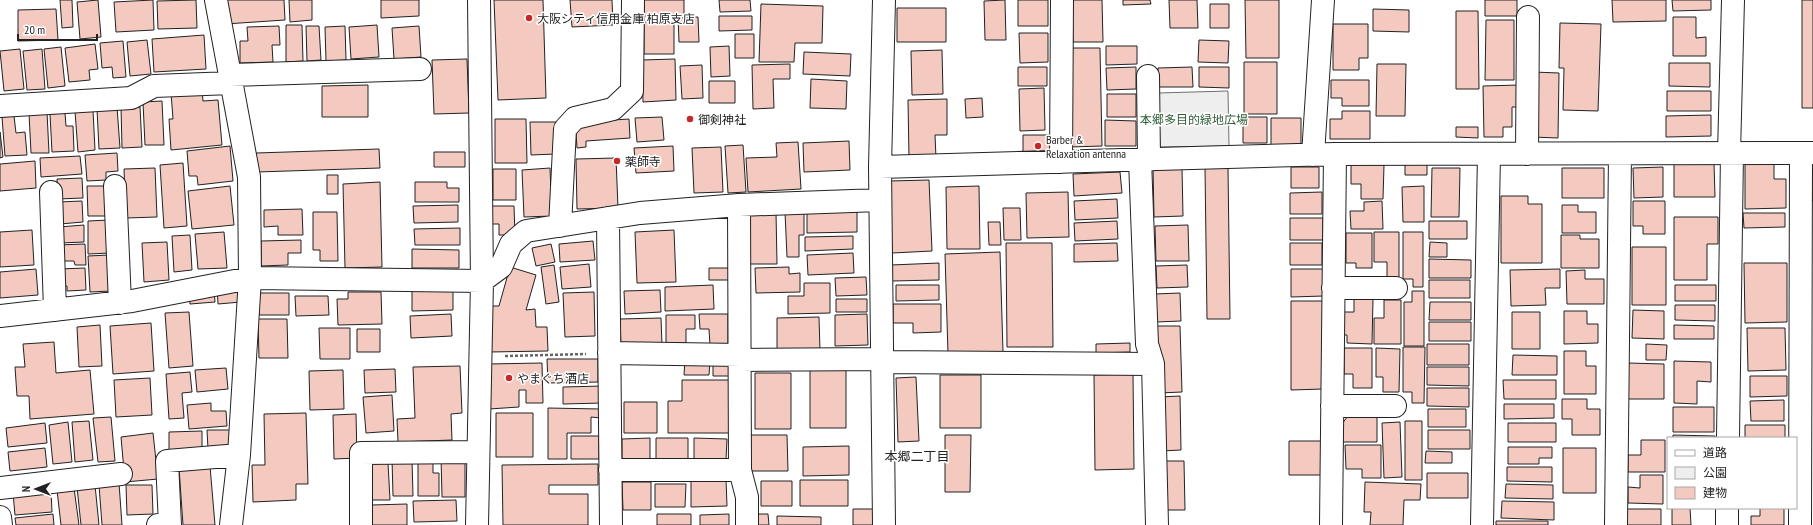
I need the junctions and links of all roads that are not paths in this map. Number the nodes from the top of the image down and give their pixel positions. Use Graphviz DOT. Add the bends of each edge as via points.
graph roads {
  1 [pos="216,0"];
  2 [pos="479,0"];
  3 [pos="633,0"];
  4 [pos="884,0"];
  5 [pos="1062,0"];
  6 [pos="1323,0"];
  7 [pos="1733,0"];
  8 [pos="1528,17"];
  9 [pos="420,69"];
  10 [pos="1148,76"];
  11 [pos="230,79"];
  12 [pos="0,106"];
  13 [pos="1730,153"];
  14 [pos="1807,153"];
  15 [pos="1489,154"];
  16 [pos="1527,154"];
  17 [pos="1620,154"];
  18 [pos="1324,155"];
  19 [pos="1145,160"];
  20 [pos="1061,162"];
  21 [pos="880,167"];
  22 [pos="115,186"];
  23 [pos="51,192"];
  24 [pos="880,200"];
  25 [pos="739,205"];
  26 [pos="608,218"];
  27 [pos="560,226"];
  28 [pos="1807,258"];
  29 [pos="250,278"];
  30 [pos="482,281"];
  31 [pos="1333,288"];
  32 [pos="1396,288"];
  33 [pos="120,303"];
  34 [pos="1807,303"];
  35 [pos="54,310"];
  36 [pos="0,316"];
  37 [pos="609,353"];
  38 [pos="740,358"];
  39 [pos="882,361"];
  40 [pos="1153,364"];
  41 [pos="1807,389"];
  42 [pos="1332,406"];
  43 [pos="1395,406"];
  44 [pos="1728,437"];
  45 [pos="478,452"];
  46 [pos="238,456"];
  47 [pos="610,470"];
  48 [pos="740,470"];
  49 [pos="121,474"];
  50 [pos="0,488"];
  51 [pos="1727,509"];
  52 [pos="0,517"];
  53 [pos="1,525"];
  54 [pos="158,525"];
  55 [pos="231,525"];
  56 [pos="361,525"];
  57 [pos="477,525"];
  58 [pos="611,525"];
  59 [pos="747,525"];
  60 [pos="884,525"];
  61 [pos="1157,525"];
  62 [pos="1331,525"];
  63 [pos="1482,525"];
  64 [pos="1616,525"];
  65 [pos="1727,525"];
  66 [pos="1800,525"];
  1 -- 11 [label="street"];
  2 -- 30 [label="street"];
  3 -- 27 [label="street" via="632,91 613,109 575,118 565,129"];
  4 -- 21 [label="street"];
  5 -- 20 [label="street"];
  6 -- 18 [label="street"];
  7 -- 13 [label="street"];
  8 -- 16 [label="street"];
  9 -- 11 [label="street"];
  10 -- 19 [label="street"];
  11 -- 12 [label="street" via="154,86 131,98"];
  11 -- 29 [label="street" via="249,177"];
  13 -- 14 [label="street"];
  13 -- 17 [label="street"];
  13 -- 44 [label="street"];
  14 -- 28 [label="street"];
  15 -- 16 [label="street"];
  15 -- 18 [label="street"];
  15 -- 63 [label="street"];
  16 -- 17 [label="street"];
  17 -- 64 [label="street"];
  18 -- 19 [label="street"];
  18 -- 31 [label="street"];
  19 -- 20 [label="street"];
  19 -- 40 [label="street" via="1147,344"];
  20 -- 21 [label="street"];
  21 -- 24 [label="street"];
  22 -- 33 [label="street"];
  23 -- 35 [label="street"];
  24 -- 25 [label="street"];
  24 -- 39 [label="street"];
  25 -- 26 [label="street"];
  25 -- 38 [label="street"];
  26 -- 27 [label="street"];
  26 -- 37 [label="street"];
  27 -- 30 [label="street" via="526,231 511,244 501,266"];
  28 -- 34 [label="street"];
  29 -- 30 [label="street"];
  29 -- 33 [label="street"];
  29 -- 46 [label="street"];
  30 -- 45 [label="street"];
  31 -- 32 [label="street"];
  31 -- 42 [label="street"];
  33 -- 35 [label="street"];
  34 -- 41 [label="street"];
  35 -- 36 [label="street"];
  37 -- 38 [label="street"];
  37 -- 47 [label="street"];
  38 -- 39 [label="street"];
  38 -- 48 [label="street"];
  39 -- 40 [label="street"];
  39 -- 60 [label="street"];
  40 -- 61 [label="street"];
  41 -- 66 [label="street"];
  42 -- 43 [label="street"];
  42 -- 62 [label="street"];
  45 -- 56 [label="street" via="361,453"];
  45 -- 57 [label="street"];
  46 -- 54 [label="street" via="167,461 170,525"];
  46 -- 55 [label="street"];
  47 -- 48 [label="street"];
  47 -- 58 [label="street"];
  48 -- 59 [label="street" via="747,497"];
  49 -- 50 [label="street"];
  51 -- 65 [label="street"];
  52 -- 53 [label="street"];
}
